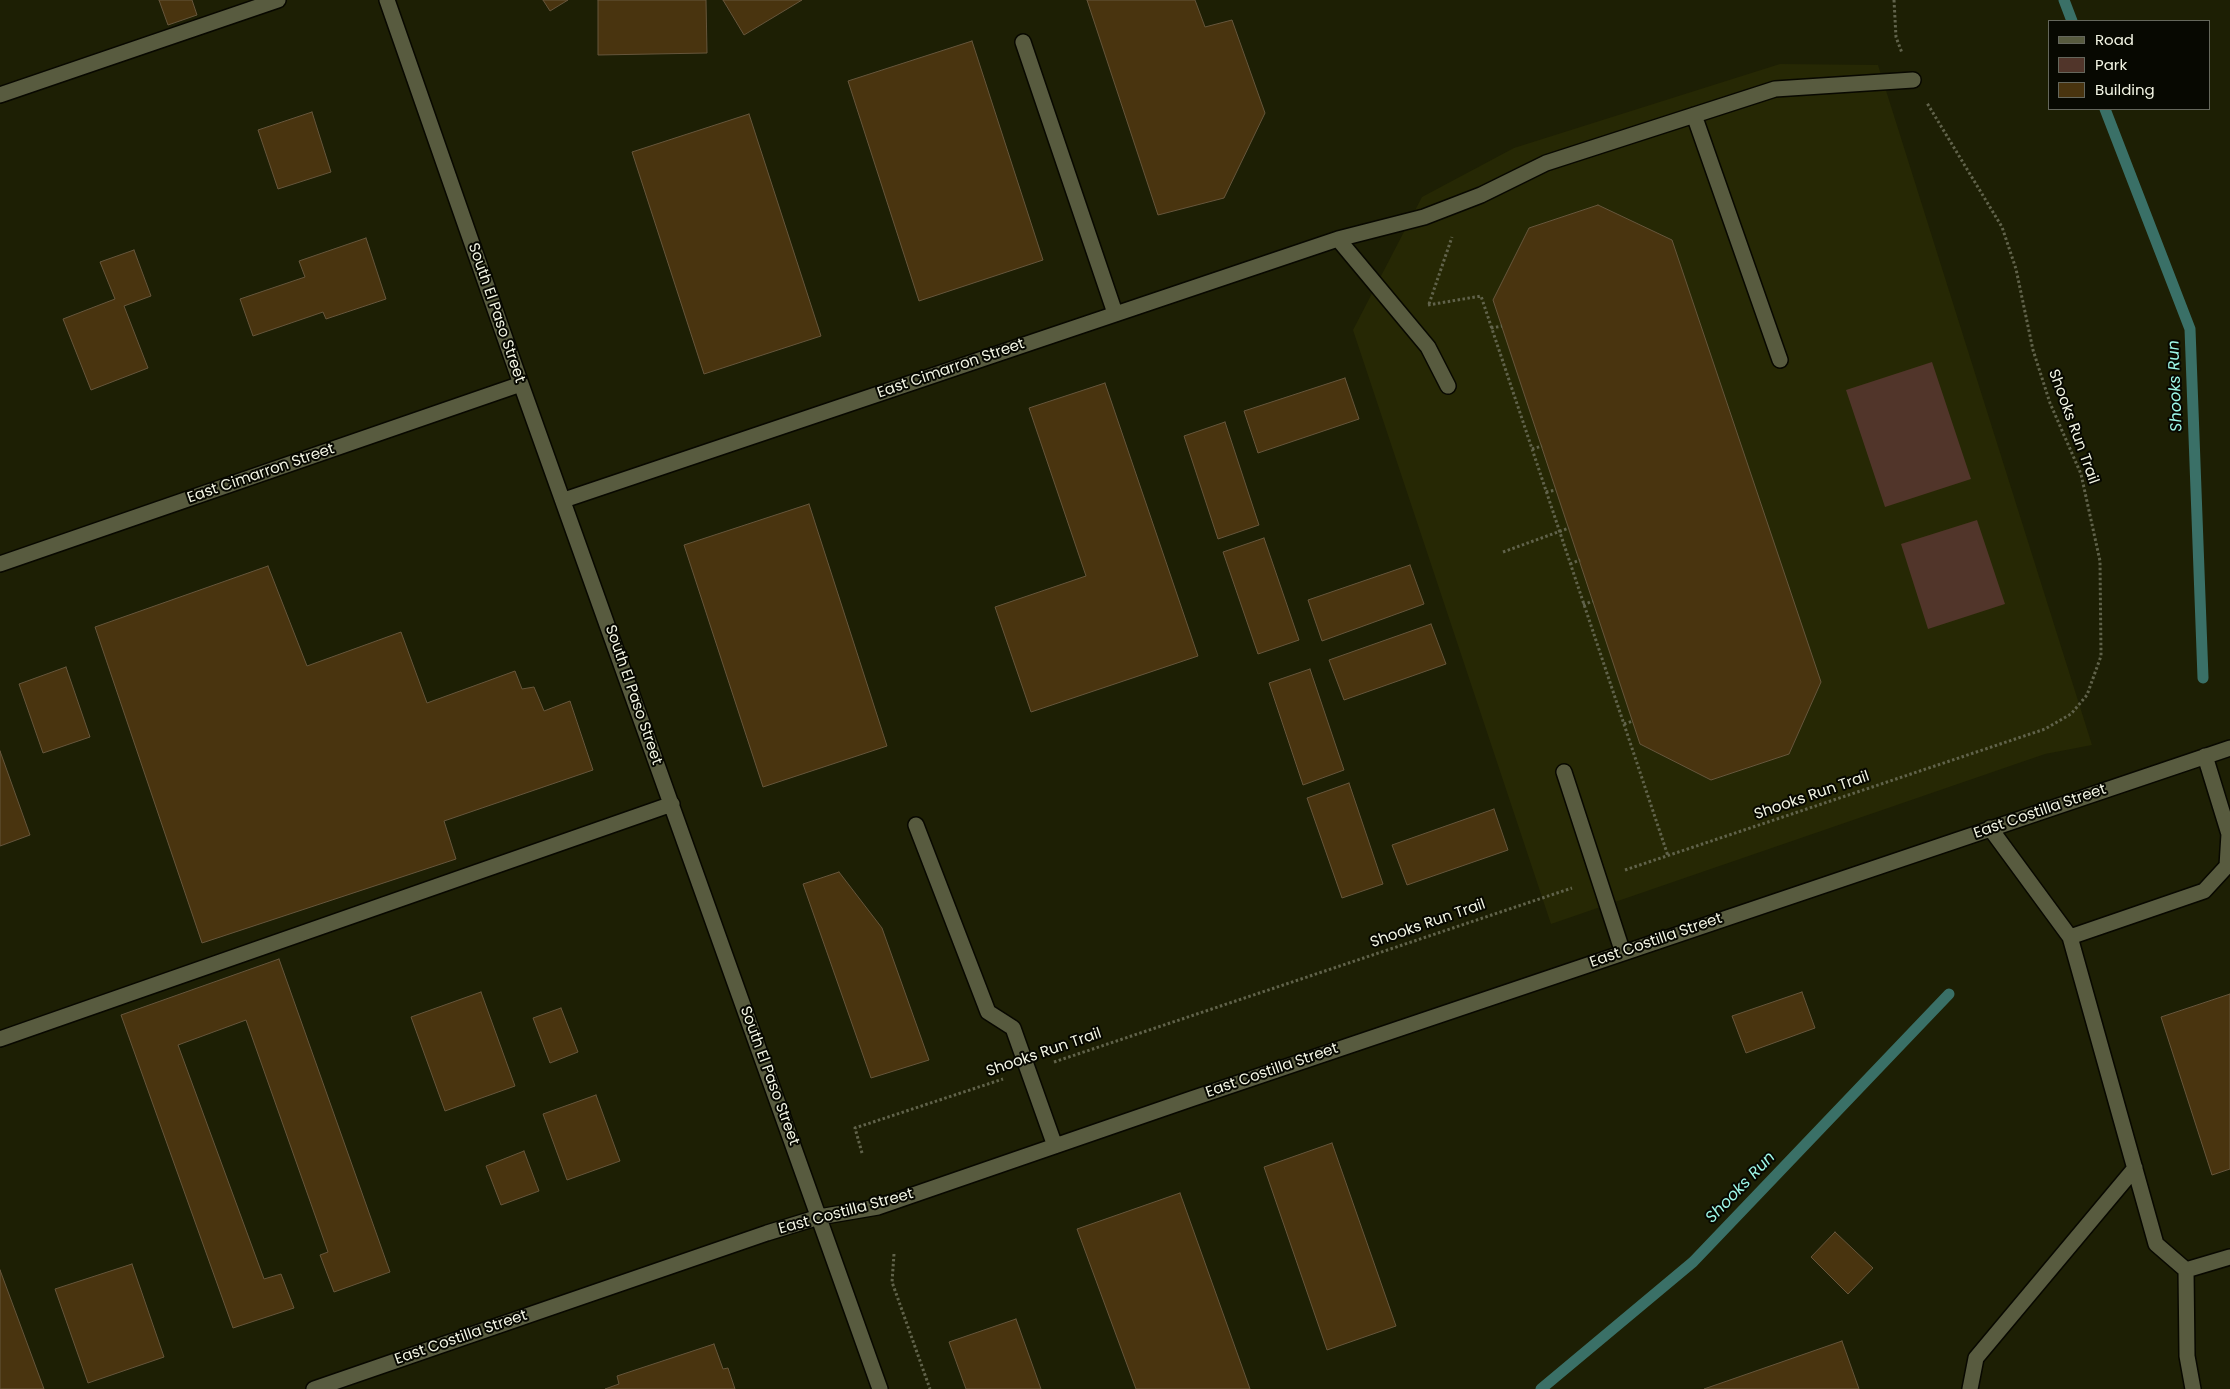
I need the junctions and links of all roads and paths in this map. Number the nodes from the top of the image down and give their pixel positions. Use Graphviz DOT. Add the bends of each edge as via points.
graph roads {
  1 [pos="278,0"];
  2 [pos="387,0"];
  3 [pos="1894,0"];
  4 [pos="1023,42"];
  5 [pos="1913,80"];
  6 [pos="0,95"];
  7 [pos="1694,115"];
  8 [pos="1457,205"];
  9 [pos="1338,239"];
  10 [pos="1429,304"];
  11 [pos="1115,314"];
  12 [pos="1402,316"];
  13 [pos="1502,326"];
  14 [pos="1491,328"];
  15 [pos="1780,360"];
  16 [pos="521,384"];
  17 [pos="1448,386"];
  18 [pos="1542,446"];
  19 [pos="1532,449"];
  20 [pos="1556,490"];
  21 [pos="1546,492"];
  22 [pos="564,500"];
  23 [pos="1569,528"];
  24 [pos="1559,532"];
  25 [pos="1503,552"];
  26 [pos="1580,560"];
  27 [pos="0,564"];
  28 [pos="1570,564"];
  29 [pos="1593,601"];
  30 [pos="1583,605"];
  31 [pos="1633,721"];
  32 [pos="1624,724"];
  33 [pos="2230,748"];
  34 [pos="2205,756"];
  35 [pos="1564,772"];
  36 [pos="672,804"];
  37 [pos="916,825"];
  38 [pos="1990,828"];
  39 [pos="1668,856"];
  40 [pos="2229,868"];
  41 [pos="1599,879"];
  42 [pos="2070,937"];
  43 [pos="1623,953"];
  44 [pos="0,1038"];
  45 [pos="1028,1070"];
  46 [pos="1056,1146"];
  47 [pos="862,1153"];
  48 [pos="2136,1168"];
  49 [pos="819,1217"];
  50 [pos="894,1254"];
  51 [pos="2230,1256"];
  52 [pos="2186,1270"];
  53 [pos="314,1389"];
  54 [pos="880,1389"];
  55 [pos="930,1389"];
  56 [pos="1970,1389"];
  57 [pos="2193,1389"];
  1 -- 6 [label="street"];
  2 -- 16 [label="street, South El Paso Street"];
  3 -- 5 [label="path, Shooks Run Trail" via="1896,37"];
  4 -- 11 [label="street"];
  5 -- 7 [label="street, East Cimarron Street" via="1775,89"];
  5 -- 39 [label="path, Shooks Run Trail" via="2002,227 2016,269 2033,350 2050,403 2081,474 2100,561 2101,656 2087,695 2072,714 2045,729"];
  7 -- 8 [label="street, East Cimarron Street" via="1546,164"];
  7 -- 15 [label="street"];
  8 -- 9 [label="street, East Cimarron Street"];
  8 -- 10 [label="path" via="1456,226"];
  9 -- 11 [label="street, East Cimarron Street"];
  9 -- 12 [label="street"];
  10 -- 12 [label="path"];
  10 -- 14 [label="path" via="1480,296"];
  11 -- 22 [label="street, East Cimarron Street"];
  12 -- 17 [label="street" via="1428,347"];
  13 -- 14 [label="path"];
  14 -- 19 [label="path"];
  16 -- 22 [label="street, South El Paso Street"];
  16 -- 27 [label="street, East Cimarron Street"];
  18 -- 19 [label="path"];
  19 -- 21 [label="path"];
  20 -- 21 [label="path"];
  21 -- 24 [label="path"];
  22 -- 36 [label="street, South El Paso Street"];
  23 -- 24 [label="path"];
  24 -- 25 [label="path"];
  24 -- 28 [label="path"];
  26 -- 28 [label="path"];
  28 -- 30 [label="path"];
  29 -- 30 [label="path"];
  30 -- 32 [label="path"];
  31 -- 32 [label="path"];
  32 -- 39 [label="path"];
  33 -- 34 [label="street, East Costilla Street"];
  34 -- 38 [label="street, East Costilla Street"];
  34 -- 40 [label="street" via="2229,834"];
  35 -- 41 [label="street"];
  36 -- 44 [label="street"];
  36 -- 49 [label="street, South El Paso Street"];
  37 -- 45 [label="street" via="988,1012 1013,1028"];
  38 -- 42 [label="street"];
  38 -- 43 [label="street, East Costilla Street"];
  39 -- 41 [label="path, Shooks Run Trail"];
  40 -- 42 [label="street" via="2204,891"];
  41 -- 43 [label="street"];
  41 -- 45 [label="path, Shooks Run Trail"];
  42 -- 48 [label="street"];
  43 -- 46 [label="street, East Costilla Street"];
  45 -- 46 [label="street"];
  45 -- 47 [label="path, Shooks Run Trail" via="855,1128"];
  46 -- 49 [label="street, East Costilla Street" via="878,1207"];
  48 -- 52 [label="street" via="2156,1244"];
  48 -- 56 [label="street" via="1976,1358"];
  49 -- 53 [label="street, East Costilla Street"];
  49 -- 54 [label="street, South El Paso Street"];
  50 -- 55 [label="path" via="892,1282"];
  51 -- 52 [label="street"];
  52 -- 57 [label="street" via="2187,1356"];
}
